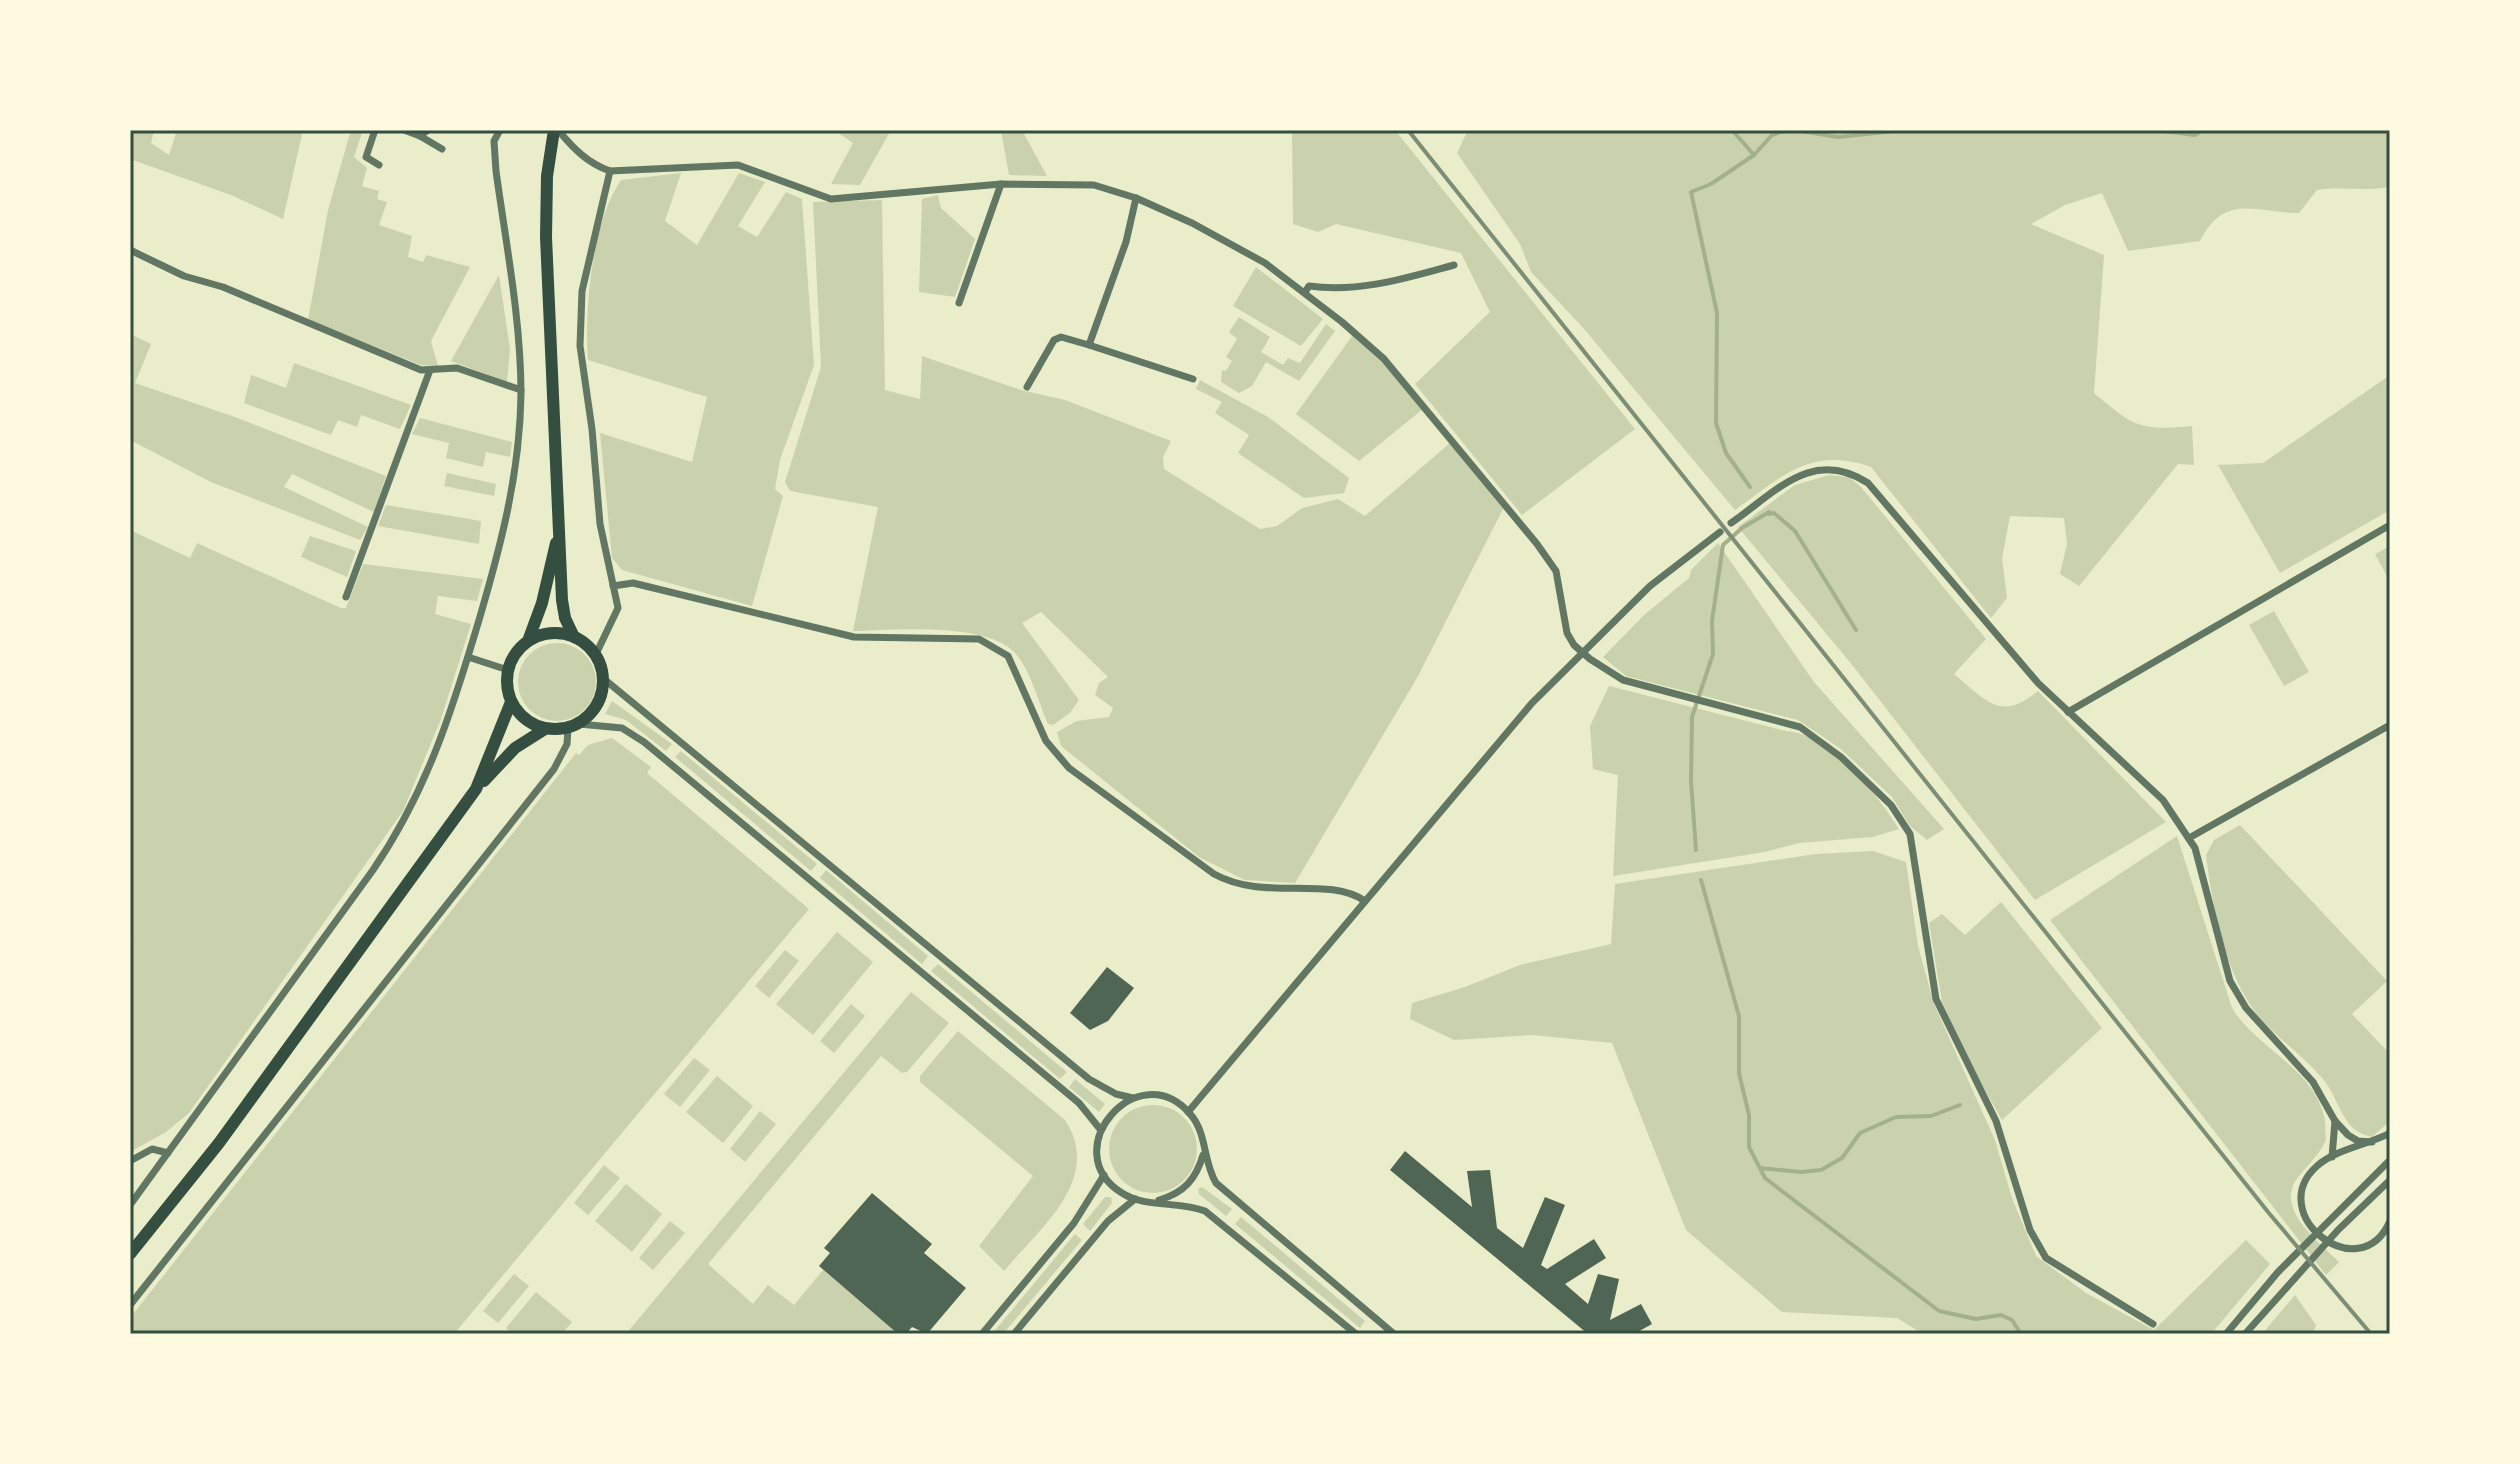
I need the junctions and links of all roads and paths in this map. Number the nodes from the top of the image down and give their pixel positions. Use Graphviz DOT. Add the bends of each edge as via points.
graph roads {
  1 [pos="375,130"];
  2 [pos="404,130"];
  3 [pos="428,130"];
  4 [pos="500,130"];
  5 [pos="556,130"];
  6 [pos="420,136"];
  7 [pos="442,149"];
  8 [pos="379,165"];
  9 [pos="610,171"];
  10 [pos="1001,184"];
  11 [pos="1136,198"];
  12 [pos="130,250"];
  13 [pos="1454,265"];
  14 [pos="1305,292"];
  15 [pos="959,303"];
  16 [pos="1089,345"];
  17 [pos="430,370"];
  18 [pos="1193,379"];
  19 [pos="1027,387"];
  20 [pos="521,390"];
  21 [pos="1731,523"];
  22 [pos="2390,525"];
  23 [pos="1720,532"];
  24 [pos="558,533"];
  25 [pos="613,586"];
  26 [pos="346,597"];
  27 [pos="574,637"];
  28 [pos="528,641"];
  29 [pos="1580,650"];
  30 [pos="596,654"];
  31 [pos="468,657"];
  32 [pos="508,670"];
  33 [pos="604,679"];
  34 [pos="511,702"];
  35 [pos="2068,712"];
  36 [pos="2390,725"];
  37 [pos="574,726"];
  38 [pos="545,729"];
  39 [pos="476,789"];
  40 [pos="2189,838"];
  41 [pos="1365,901"];
  42 [pos="1133,1098"];
  43 [pos="1188,1112"];
  44 [pos="2335,1121"];
  45 [pos="1100,1129"];
  46 [pos="2390,1133"];
  47 [pos="2372,1142"];
  48 [pos="168,1153"];
  49 [pos="1203,1153"];
  50 [pos="2332,1157"];
  51 [pos="2390,1160"];
  52 [pos="130,1161"];
  53 [pos="1104,1175"];
  54 [pos="2390,1180"];
  55 [pos="1135,1199"];
  56 [pos="1156,1201"];
  57 [pos="130,1205"];
  58 [pos="2390,1221"];
  59 [pos="130,1254"];
  60 [pos="130,1305"];
  61 [pos="2153,1324"];
  62 [pos="982,1334"];
  63 [pos="1014,1334"];
  64 [pos="1356,1334"];
  65 [pos="1394,1334"];
  66 [pos="2226,1334"];
  67 [pos="2245,1334"];
  1 -- 8 [label="street" via="366,157"];
  2 -- 6 [label="street"];
  3 -- 6 [label="street"];
  4 -- 20 [label="street" via="494,141 496,171"];
  5 -- 9 [label="street" via="578,153"];
  5 -- 24 [label="highway" via="547,176 546,237"];
  6 -- 7 [label="street"];
  9 -- 10 [label="street" via="738,165 831,199"];
  9 -- 25 [label="street" via="582,291 580,346 600,524"];
  10 -- 11 [label="street" via="1094,185"];
  10 -- 15 [label="street"];
  11 -- 14 [label="street" via="1265,263"];
  11 -- 16 [label="street"];
  12 -- 17 [label="street"];
  13 -- 14 [label="street" via="1391,282 1337,290 1309,286"];
  14 -- 29 [label="street" via="1384,359 1537,544 1556,571 1567,633"];
  16 -- 18 [label="street"];
  16 -- 19 [label="street" via="1054,340"];
  17 -- 20 [label="street" via="457,368"];
  17 -- 26 [label="street"];
  20 -- 31 [label="street" via="517,467 505,529"];
  21 -- 35 [label="street" via="1800,474 1821,468 1853,473 1887,502 2018,661"];
  22 -- 35 [label="street"];
  23 -- 29 [label="street"];
  24 -- 27 [label="highway" via="562,600"];
  24 -- 28 [label="highway"];
  25 -- 30 [label="street" via="618,608"];
  25 -- 41 [label="street" via="633,583 854,637 979,639 1008,656 1046,741 1069,768 1214,874 1248,888 1349,891"];
  27 -- 28 [label="highway" via="543,634"];
  27 -- 30 [label="highway"];
  28 -- 32 [label="highway"];
  29 -- 41 [label="street"];
  29 -- 61 [label="street" via="1623,680 1800,727 1891,805 1910,834 1936,999 1996,1121 2030,1230 2046,1258"];
  30 -- 33 [label="highway"];
  31 -- 32 [label="street"];
  31 -- 48 [label="street" via="439,749 405,823"];
  32 -- 34 [label="highway"];
  33 -- 37 [label="highway" via="598,705"];
  33 -- 42 [label="street" via="1089,1079"];
  34 -- 38 [label="highway" via="525,719"];
  34 -- 39 [label="highway"];
  35 -- 40 [label="street" via="2163,800"];
  36 -- 40 [label="street"];
  37 -- 38 [label="highway"];
  37 -- 45 [label="street" via="622,728 644,742 1079,1103"];
  37 -- 60 [label="street" via="554,769"];
  38 -- 39 [label="highway" via="515,748"];
  39 -- 59 [label="highway" via="219,1143"];
  40 -- 44 [label="street" via="2230,981 2246,1008 2313,1082"];
  41 -- 43 [label="street"];
  42 -- 43 [label="street" via="1166,1097"];
  42 -- 45 [label="street" via="1119,1105"];
  43 -- 49 [label="street" via="1200,1130"];
  44 -- 47 [label="street" via="2358,1141"];
  44 -- 50 [label="street"];
  45 -- 53 [label="street" via="1098,1161"];
  46 -- 47 [label="street"];
  47 -- 50 [label="street"];
  48 -- 52 [label="street" via="152,1149"];
  48 -- 57 [label="street"];
  49 -- 56 [label="street" via="1188,1185"];
  49 -- 65 [label="street" via="1209,1171 1228,1195"];
  50 -- 58 [label="street" via="2308,1175 2301,1191 2302,1209 2320,1236 2337,1247 2357,1249 2377,1240"];
  51 -- 66 [label="street" via="2327,1220"];
  53 -- 55 [label="street"];
  53 -- 62 [label="street" via="1074,1223"];
  54 -- 67 [label="street"];
  55 -- 56 [label="street"];
  55 -- 63 [label="street" via="1108,1221"];
  56 -- 64 [label="street" via="1191,1205 1218,1219"];
}
